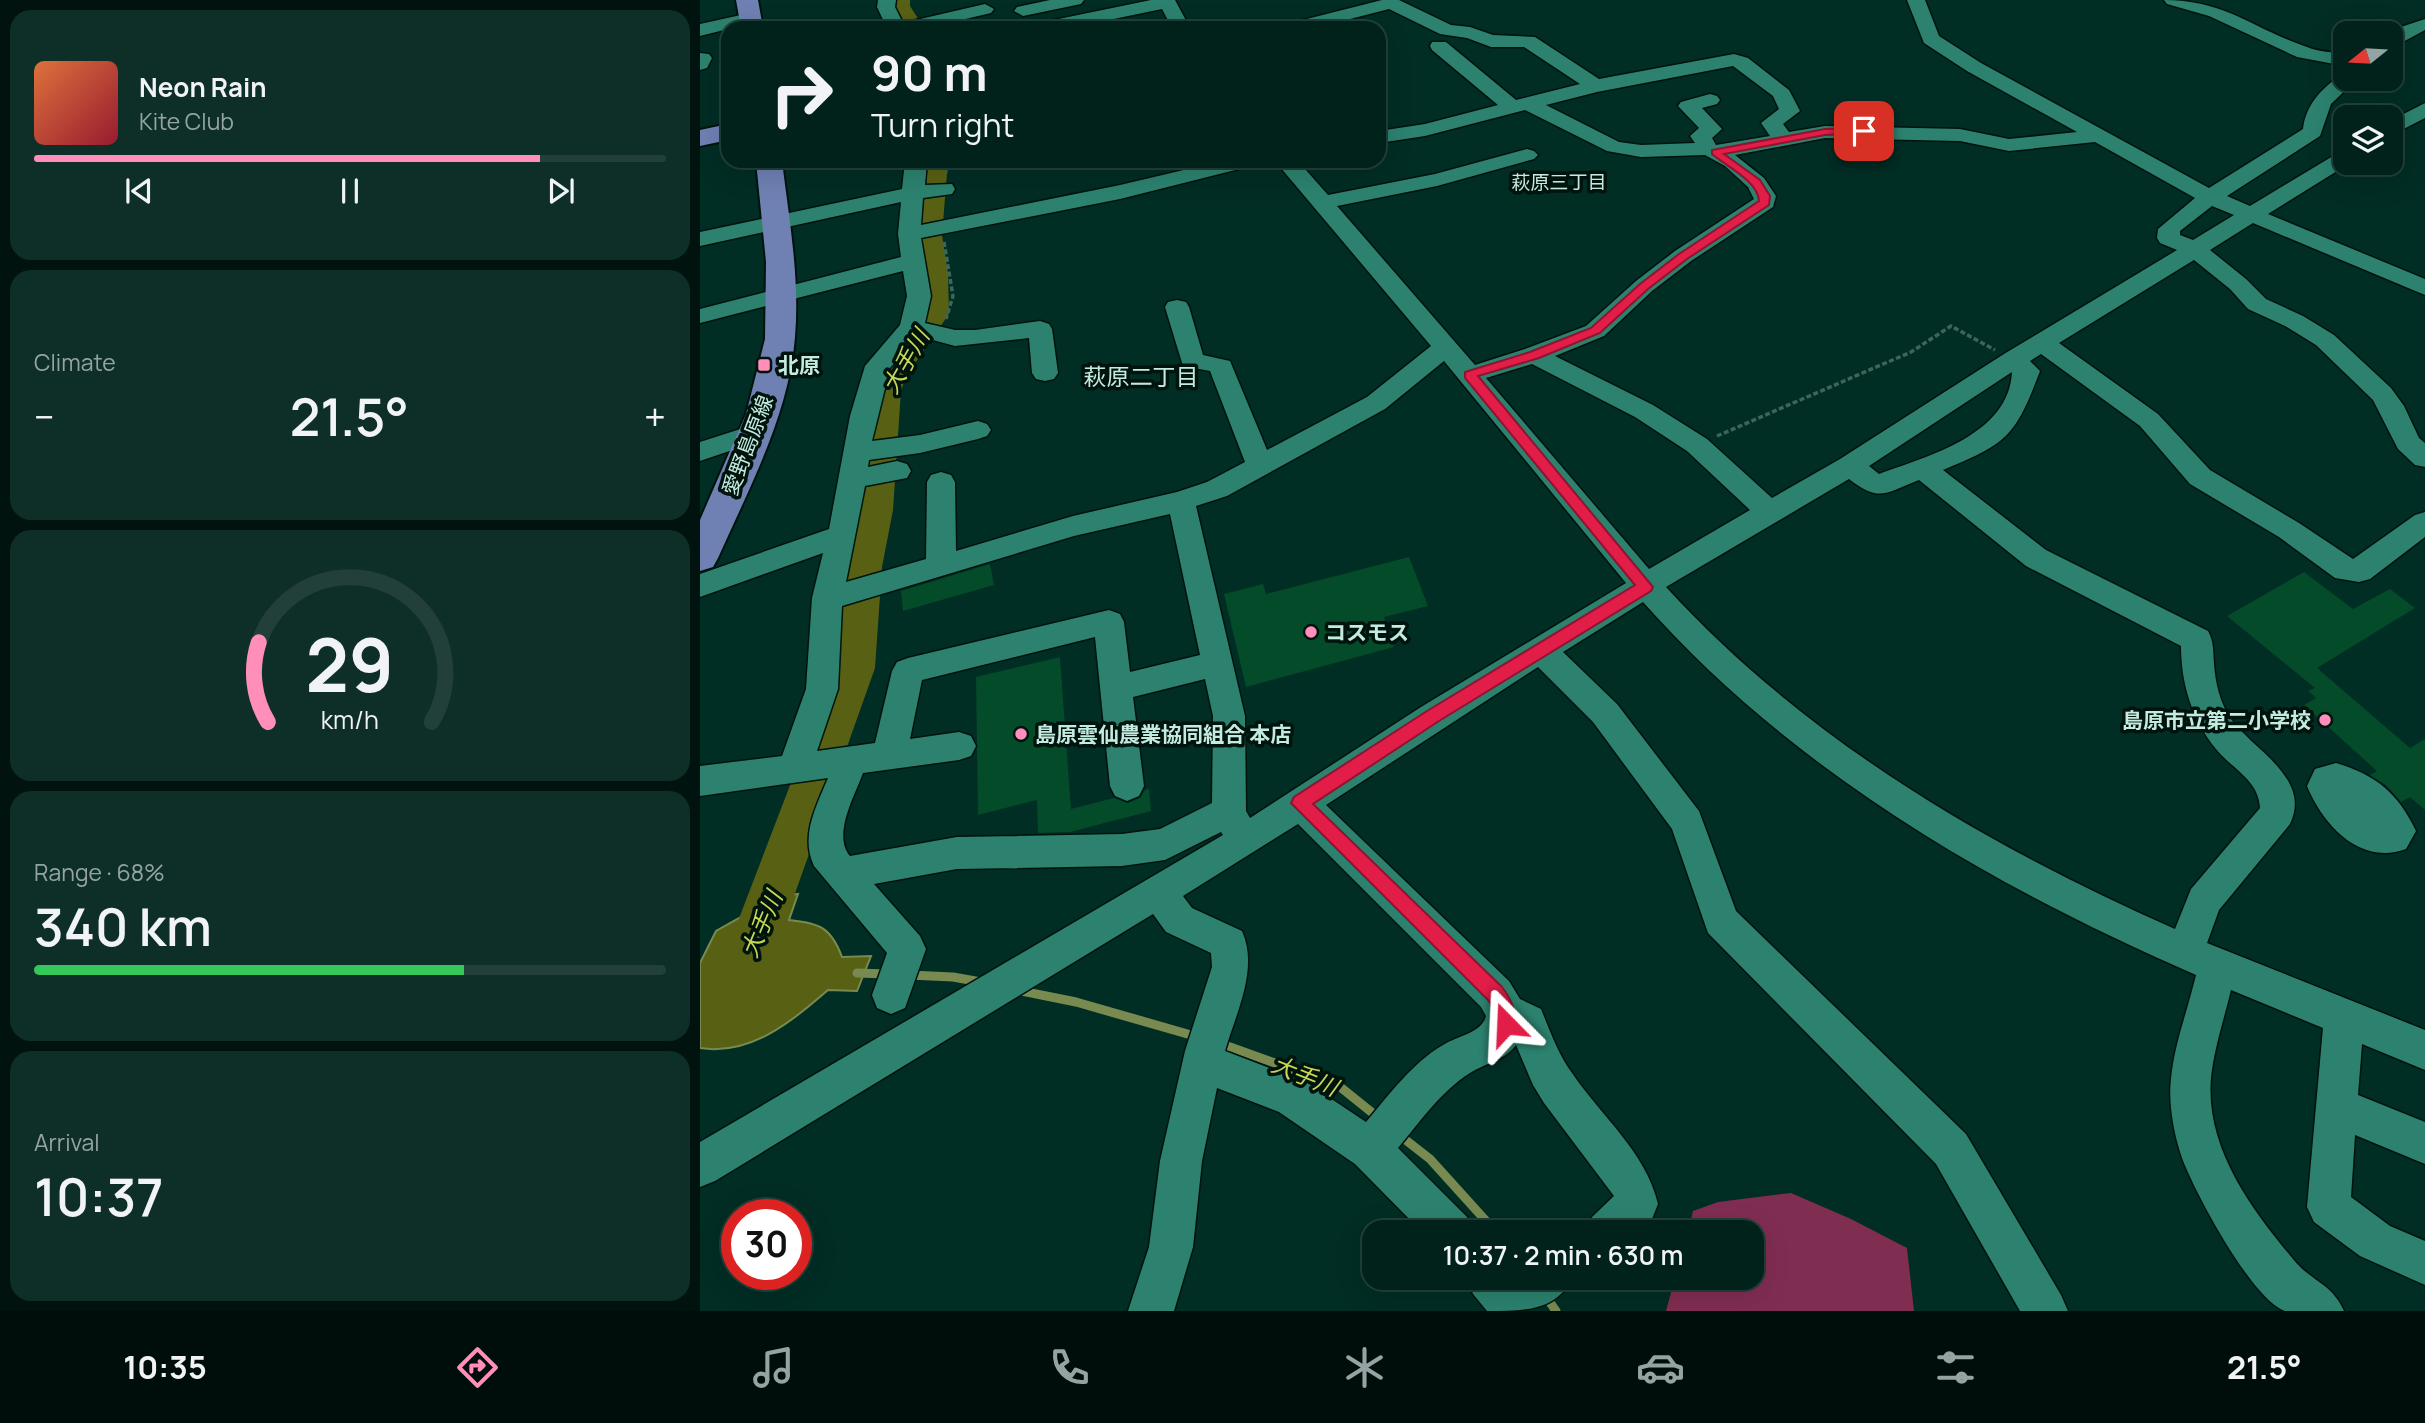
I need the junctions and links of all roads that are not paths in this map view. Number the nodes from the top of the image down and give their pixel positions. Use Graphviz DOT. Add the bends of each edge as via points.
graph roads {
  1 [pos="887,0"];
  2 [pos="1076,0"];
  3 [pos="1916,0"];
  4 [pos="2173,0"];
  5 [pos="1166,1"];
  6 [pos="985,9"];
  7 [pos="1023,11"];
  8 [pos="750,15"];
  9 [pos="730,21"];
  10 [pos="893,21"];
  11 [pos="933,21"];
  12 [pos="1076,21"];
  13 [pos="1177,21"];
  14 [pos="1320,21"];
  15 [pos="721,24"];
  16 [pos="2425,24"];
  17 [pos="700,30"];
  18 [pos="2403,34"];
  19 [pos="1439,46"];
  20 [pos="2333,58"];
  21 [pos="1596,86"];
  22 [pos="2333,90"];
  23 [pos="1710,100"];
  24 [pos="1519,105"];
  25 [pos="2425,108"];
  26 [pos="2403,122"];
  27 [pos="721,134"];
  28 [pos="1386,136"];
  29 [pos="2096,136"];
  30 [pos="700,138"];
  31 [pos="1784,140"];
  32 [pos="1710,144"];
  33 [pos="1527,155"];
  34 [pos="2333,164"];
  35 [pos="770,168"];
  36 [pos="919,168"];
  37 [pos="1219,168"];
  38 [pos="1292,168"];
  39 [pos="929,191"];
  40 [pos="2210,197"];
  41 [pos="1323,202"];
  42 [pos="2251,215"];
  43 [pos="775,223"];
  44 [pos="911,233"];
  45 [pos="700,239"];
  46 [pos="2195,249"];
  47 [pos="915,261"];
  48 [pos="2425,289"];
  49 [pos="782,297"];
  50 [pos="1177,307"];
  51 [pos="700,316"];
  52 [pos="925,331"];
  53 [pos="2041,343"];
  54 [pos="1446,347"];
  55 [pos="1534,355"];
  56 [pos="2013,360"];
  57 [pos="1045,373"];
  58 [pos="1469,375"];
  59 [pos="978,430"];
  60 [pos="756,433"];
  61 [pos="700,452"];
  62 [pos="2425,458"];
  63 [pos="874,464"];
  64 [pos="1260,466"];
  65 [pos="1850,466"];
  66 [pos="1922,468"];
  67 [pos="941,482"];
  68 [pos="1181,501"];
  69 [pos="1771,513"];
  70 [pos="2425,522"];
  71 [pos="842,535"];
  72 [pos="700,558"];
  73 [pos="941,566"];
  74 [pos="700,586"];
  75 [pos="1645,587"];
  76 [pos="831,597"];
  77 [pos="1541,650"];
  78 [pos="1217,663"];
  79 [pos="1116,689"];
  80 [pos="958,746"];
  81 [pos="889,756"];
  82 [pos="844,762"];
  83 [pos="799,766"];
  84 [pos="700,781"];
  85 [pos="1127,786"];
  86 [pos="2279,797"];
  87 [pos="2327,797"];
  88 [pos="1300,803"];
  89 [pos="1236,826"];
  90 [pos="844,873"];
  91 [pos="1158,892"];
  92 [pos="2201,959"];
  93 [pos="891,995"];
  94 [pos="1506,1017"];
  95 [pos="2344,1017"];
  96 [pos="1208,1045"];
  97 [pos="2425,1050"];
  98 [pos="2337,1107"];
  99 [pos="1384,1133"];
  100 [pos="2425,1143"];
  101 [pos="700,1166"];
  102 [pos="1444,1220"];
  103 [pos="1620,1220"];
  104 [pos="2425,1263"];
  105 [pos="1151,1311"];
  106 [pos="2045,1311"];
  107 [pos="2321,1311"];
  1 -- 10 [label="street"];
  2 -- 7 [label="street"];
  3 -- 29 [label="street" via="1931,40"];
  4 -- 20 [label="street" via="2215,12 2304,53"];
  5 -- 12 [label="street"];
  5 -- 13 [label="street"];
  6 -- 11 [label="street"];
  8 -- 9 [label="street"];
  14 -- 21 [label="street" via="1391,3 1447,30 1491,41 1528,41"];
  15 -- 17 [label="street"];
  16 -- 18 [label="street"];
  19 -- 24 [label="street"];
  21 -- 24 [label="street"];
  21 -- 31 [label="street" via="1739,61 1783,94 1790,111 1771,123"];
  22 -- 40 [label="street" via="2314,113 2313,132"];
  23 -- 32 [label="street" via="1688,106 1712,129"];
  24 -- 28 [label="street"];
  24 -- 32 [label="street" via="1614,147 1641,150"];
  25 -- 26 [label="street"];
  27 -- 30 [label="main road"];
  29 -- 31 [label="street" via="2009,145 1960,135 1864,131"];
  29 -- 40 [label="street"];
  31 -- 32 [label="street"];
  32 -- 55 [label="street" via="1756,183 1765,202 1683,256 1595,331"];
  33 -- 41 [label="street" via="1437,180"];
  34 -- 42 [label="street"];
  35 -- 43 [label="main road, 愛野島原線"];
  36 -- 39 [label="street"];
  37 -- 44 [label="street"];
  38 -- 41 [label="street"];
  39 -- 43 [label="street"];
  39 -- 44 [label="street"];
  40 -- 42 [label="street"];
  40 -- 46 [label="street" via="2169,229 2168,238"];
  41 -- 54 [label="street"];
  42 -- 46 [label="street"];
  42 -- 48 [label="street"];
  43 -- 45 [label="street"];
  43 -- 49 [label="main road, 愛野島原線"];
  44 -- 47 [label="street"];
  46 -- 53 [label="street"];
  46 -- 62 [label="street" via="2257,304 2325,340 2382,394 2408,443"];
  47 -- 49 [label="street"];
  47 -- 52 [label="street"];
  49 -- 51 [label="street"];
  49 -- 60 [label="main road, 愛野島原線" via="777,362"];
  50 -- 64 [label="street" via="1192,360 1221,367"];
  52 -- 57 [label="street" via="975,338 1040,329"];
  52 -- 63 [label="street" via="878,366 863,416"];
  53 -- 56 [label="street"];
  53 -- 70 [label="street" via="2149,420 2200,477 2346,570 2359,571"];
  54 -- 58 [label="street"];
  54 -- 64 [label="street" via="1376,403"];
  55 -- 58 [label="street"];
  55 -- 69 [label="street" via="1644,411 1697,445"];
  56 -- 65 [label="street"];
  56 -- 66 [label="street" via="2028,370 2002,426"];
  58 -- 75 [label="street"];
  59 -- 63 [label="street" via="920,444"];
  60 -- 61 [label="street"];
  60 -- 72 [label="main road, 愛野島原線"];
  63 -- 71 [label="street"];
  64 -- 68 [label="street" via="1217,489"];
  65 -- 66 [label="street" via="1876,486"];
  65 -- 69 [label="street"];
  66 -- 86 [label="street" via="2036,558 2197,640 2196,666 2210,713 2228,740 2271,780"];
  67 -- 73 [label="street"];
  68 -- 73 [label="street" via="1073,526"];
  68 -- 78 [label="street"];
  69 -- 75 [label="street"];
  71 -- 74 [label="street"];
  71 -- 76 [label="street"];
  73 -- 76 [label="street"];
  75 -- 77 [label="street"];
  75 -- 92 [label="street" via="1763,698 1889,794 2027,877"];
  76 -- 83 [label="street" via="822,689"];
  77 -- 88 [label="street"];
  77 -- 106 [label="street" via="1605,713 1687,822 1721,921 1951,1149"];
  78 -- 79 [label="street"];
  78 -- 89 [label="street" via="1229,716"];
  79 -- 81 [label="street" via="1109,622 908,671"];
  79 -- 85 [label="street"];
  80 -- 81 [label="street"];
  81 -- 82 [label="street"];
  82 -- 83 [label="street"];
  82 -- 90 [label="street" via="826,827 827,855"];
  83 -- 84 [label="street"];
  86 -- 87 [label="street"];
  86 -- 92 [label="street" via="2278,813 2204,901"];
  88 -- 89 [label="street"];
  88 -- 94 [label="street" via="1495,994"];
  89 -- 90 [label="street" via="1122,850 957,853"];
  89 -- 91 [label="street"];
  90 -- 93 [label="street" via="907,949"];
  91 -- 96 [label="street" via="1179,920 1229,943 1231,967"];
  91 -- 101 [label="street"];
  92 -- 95 [label="street"];
  92 -- 107 [label="street" via="2190,1079 2203,1155 2251,1243 2282,1281"];
  94 -- 99 [label="street" via="1502,1033 1494,1041 1456,1059 1429,1080"];
  94 -- 103 [label="street" via="1527,1023 1558,1089 1633,1187 1637,1204"];
  95 -- 97 [label="street"];
  95 -- 98 [label="street"];
  96 -- 99 [label="street" via="1292,1096"];
  96 -- 105 [label="street" via="1181,1161 1171,1247"];
  98 -- 100 [label="street"];
  98 -- 104 [label="street" via="2329,1208 2375,1241"];
  99 -- 102 [label="street"];
}
